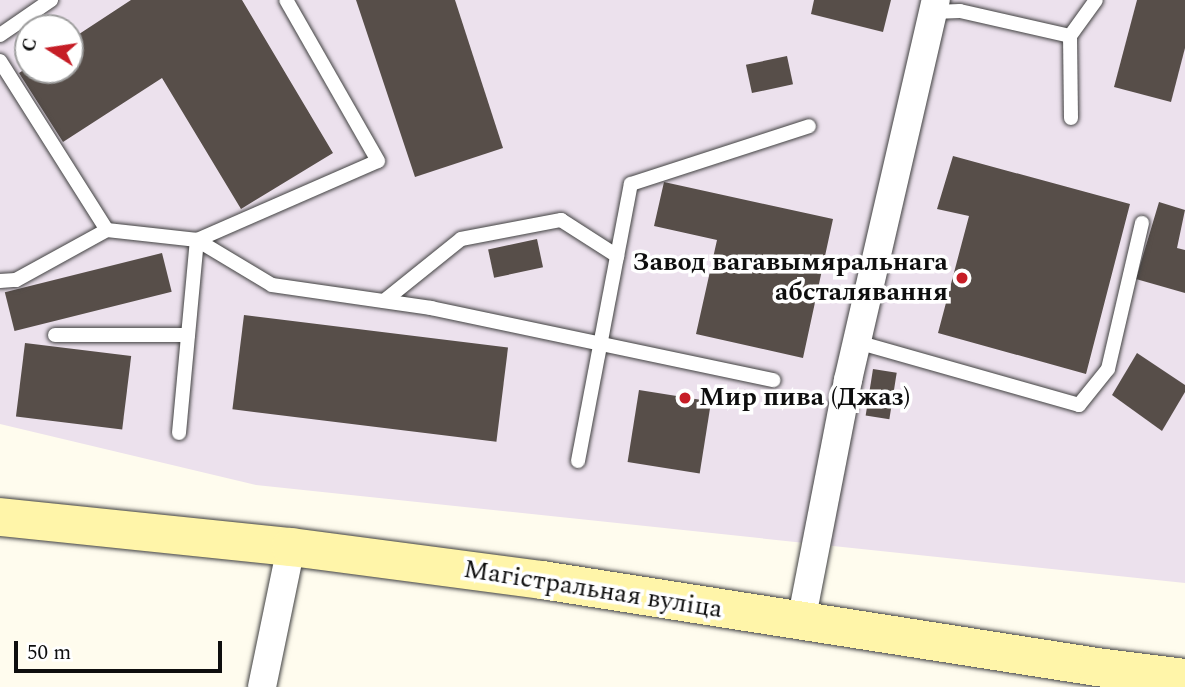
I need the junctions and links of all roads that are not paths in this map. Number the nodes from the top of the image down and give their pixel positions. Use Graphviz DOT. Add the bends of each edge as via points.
graph roads {
  1 [pos="51,0"];
  2 [pos="286,0"];
  3 [pos="1096,0"];
  4 [pos="935,6"];
  5 [pos="0,35"];
  6 [pos="1070,36"];
  7 [pos="0,61"];
  8 [pos="5,79"];
  9 [pos="1071,118"];
  10 [pos="809,126"];
  11 [pos="1142,223"];
  12 [pos="107,230"];
  13 [pos="197,240"];
  14 [pos="617,256"];
  15 [pos="0,281"];
  16 [pos="384,301"];
  17 [pos="55,335"];
  18 [pos="188,335"];
  19 [pos="857,342"];
  20 [pos="599,343"];
  21 [pos="774,380"];
  22 [pos="179,433"];
  23 [pos="578,461"];
  24 [pos="0,517"];
  25 [pos="291,547"];
  26 [pos="801,622"];
  27 [pos="1185,678"];
  28 [pos="262,687"];
  1 -- 5 [label="lane"];
  2 -- 13 [label="lane" via="378,161"];
  3 -- 6 [label="lane"];
  4 -- 6 [label="lane"];
  4 -- 19 [label="street"];
  6 -- 9 [label="lane"];
  7 -- 8 [label="lane"];
  8 -- 12 [label="lane"];
  10 -- 14 [label="lane" via="631,184"];
  11 -- 19 [label="lane" via="1108,369 1079,405"];
  12 -- 13 [label="lane"];
  12 -- 15 [label="lane" via="16,281"];
  13 -- 16 [label="lane" via="272,285"];
  13 -- 18 [label="lane"];
  14 -- 16 [label="lane" via="561,220 461,239"];
  14 -- 20 [label="lane"];
  16 -- 20 [label="lane"];
  17 -- 18 [label="lane"];
  18 -- 22 [label="lane"];
  19 -- 26 [label="street"];
  20 -- 21 [label="lane"];
  20 -- 23 [label="lane"];
  24 -- 25 [label="main road, Магістральная вуліца"];
  25 -- 26 [label="main road, Магістральная вуліца" via="542,580"];
  25 -- 28 [label="street"];
  26 -- 27 [label="main road, Магістральная вуліца"];
}
